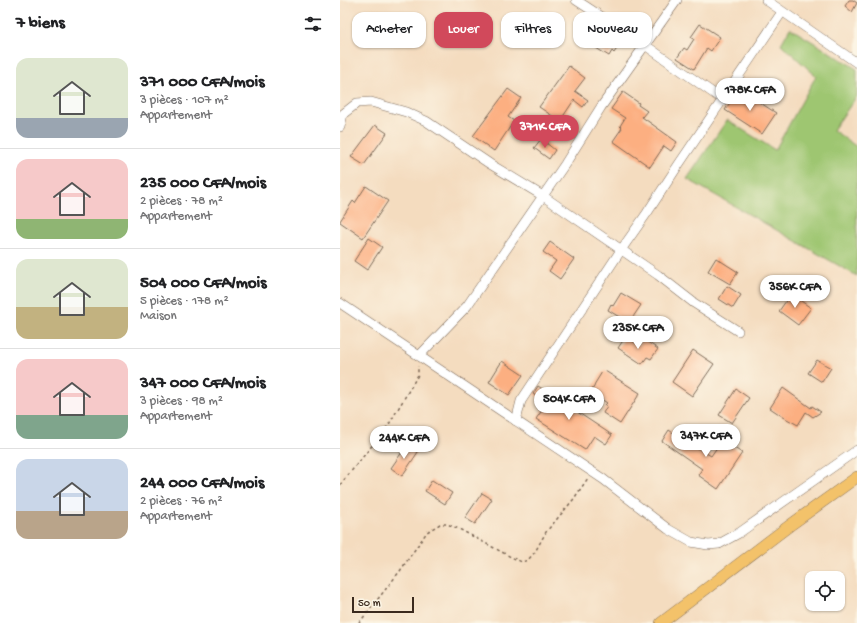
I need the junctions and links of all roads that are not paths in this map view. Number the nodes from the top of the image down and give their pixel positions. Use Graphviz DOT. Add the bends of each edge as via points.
graph roads {
  1 [pos="576,0"];
  2 [pos="677,0"];
  3 [pos="766,0"];
  4 [pos="594,12"];
  5 [pos="782,12"];
  6 [pos="652,36"];
  7 [pos="644,48"];
  8 [pos="648,48"];
  9 [pos="857,63"];
  10 [pos="723,100"];
  11 [pos="340,127"];
  12 [pos="543,196"];
  13 [pos="621,250"];
  14 [pos="340,303"];
  15 [pos="738,331"];
  16 [pos="419,356"];
  17 [pos="516,421"];
  18 [pos="857,450"];
  19 [pos="857,477"];
  20 [pos="661,623"];
  1 -- 4 [label="street"];
  2 -- 6 [label="street"];
  3 -- 5 [label="street"];
  5 -- 9 [label="street"];
  5 -- 10 [label="street"];
  7 -- 12 [label="street" via="601,107"];
  8 -- 10 [label="street"];
  10 -- 13 [label="street"];
  11 -- 12 [label="street" via="343,114 357,103 371,102 406,112 426,121"];
  12 -- 13 [label="street"];
  12 -- 16 [label="street" via="467,306"];
  13 -- 15 [label="street" via="694,303"];
  13 -- 17 [label="street" via="521,401"];
  14 -- 16 [label="street"];
  16 -- 17 [label="street"];
  17 -- 18 [label="street" via="593,472 668,529 691,542 708,545 719,544 739,533"];
  19 -- 20 [label="main road"];
}
